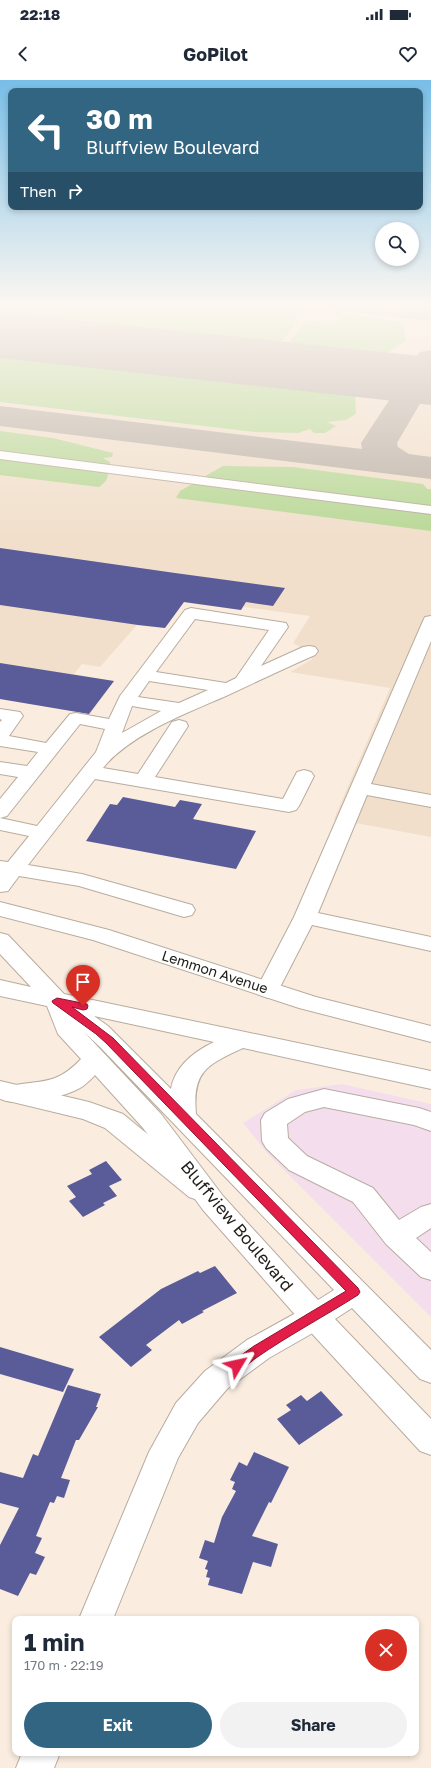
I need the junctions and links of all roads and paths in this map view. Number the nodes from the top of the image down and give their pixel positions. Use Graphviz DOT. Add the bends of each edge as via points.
graph roads {
  1 [pos="0,455"];
  2 [pos="431,510"];
  3 [pos="431,621"];
  4 [pos="309,651"];
  5 [pos="145,675"];
  6 [pos="234,685"];
  7 [pos="126,700"];
  8 [pos="0,714"];
  9 [pos="180,718"];
  10 [pos="116,726"];
  11 [pos="0,735"];
  12 [pos="0,740"];
  13 [pos="51,749"];
  14 [pos="105,753"];
  15 [pos="0,768"];
  16 [pos="90,772"];
  17 [pos="32,773"];
  18 [pos="304,776"];
  19 [pos="143,781"];
  20 [pos="360,788"];
  21 [pos="431,801"];
  22 [pos="0,812"];
  23 [pos="0,824"];
  24 [pos="42,833"];
  25 [pos="7,868"];
  26 [pos="0,886"];
  27 [pos="0,909"];
  28 [pos="184,910"];
  29 [pos="305,916"];
  30 [pos="0,940"];
  31 [pos="431,944"];
  32 [pos="0,988"];
  33 [pos="268,990"];
  34 [pos="57,1001"];
  35 [pos="431,1034"];
  36 [pos="242,1039"];
  37 [pos="95,1060"];
  38 [pos="431,1080"];
  39 [pos="6,1092"];
  40 [pos="184,1118"];
  41 [pos="431,1122"];
  42 [pos="213,1202"];
  43 [pos="431,1216"];
  44 [pos="396,1236"];
  45 [pos="431,1269"];
  46 [pos="354,1292"];
  47 [pos="315,1317"];
  48 [pos="431,1370"];
  49 [pos="431,1441"];
  50 [pos="97,1616"];
  51 [pos="40,1756"];
  52 [pos="35,1768"];
  1 -- 2 [label="main road"];
  3 -- 20 [label="main road"];
  4 -- 6 [label="main road"];
  5 -- 6 [label="main road"];
  5 -- 6 [label="main road" via="191,613 280,627"];
  5 -- 7 [label="main road"];
  6 -- 9 [label="main road"];
  7 -- 9 [label="main road"];
  7 -- 10 [label="main road"];
  8 -- 11 [label="main road" via="14,716"];
  9 -- 14 [label="main road" via="135,733"];
  9 -- 19 [label="main road"];
  10 -- 13 [label="main road" via="76,718"];
  10 -- 14 [label="main road"];
  12 -- 13 [label="main road"];
  13 -- 17 [label="main road"];
  14 -- 16 [label="main road"];
  15 -- 17 [label="main road"];
  16 -- 19 [label="main road"];
  16 -- 24 [label="main road"];
  17 -- 22 [label="main road"];
  18 -- 19 [label="main road" via="289,806"];
  20 -- 21 [label="main road"];
  20 -- 29 [label="main road"];
  23 -- 24 [label="main road"];
  24 -- 25 [label="main road"];
  25 -- 26 [label="main road"];
  25 -- 28 [label="main road" via="82,880"];
  27 -- 33 [label="main road, Lemmon Avenue" via="82,929"];
  29 -- 31 [label="main road"];
  29 -- 33 [label="main road"];
  30 -- 34 [label="main road, Bluffview Boulevard"];
  32 -- 34 [label="main road"];
  33 -- 35 [label="main road, Lemmon Avenue"];
  34 -- 36 [label="main road"];
  34 -- 37 [label="main road, Bluffview Boulevard" via="66,1028"];
  34 -- 40 [label="main road, Bluffview Boulevard" via="100,1032"];
  36 -- 38 [label="main road"];
  36 -- 40 [label="main road" via="213,1053 194,1067 185,1081"];
  37 -- 39 [label="main road" via="69,1083 53,1088"];
  37 -- 42 [label="main road, Bluffview Boulevard" via="152,1121"];
  39 -- 42 [label="main road" via="89,1111 114,1121"];
  40 -- 46 [label="main road, Bluffview Boulevard"];
  41 -- 44 [label="main road" via="419,1116 324,1098 297,1105 274,1120 275,1141 298,1163 363,1194"];
  42 -- 47 [label="main road, Bluffview Boulevard"];
  43 -- 44 [label="main road"];
  44 -- 45 [label="main road"];
  46 -- 47 [label="main road"];
  46 -- 48 [label="main road, Bluffview Boulevard"];
  47 -- 49 [label="main road, Bluffview Boulevard"];
  47 -- 50 [label="main road" via="258,1350 216,1380 187,1413 165,1452"];
  51 -- 52 [label="main road"];
}
